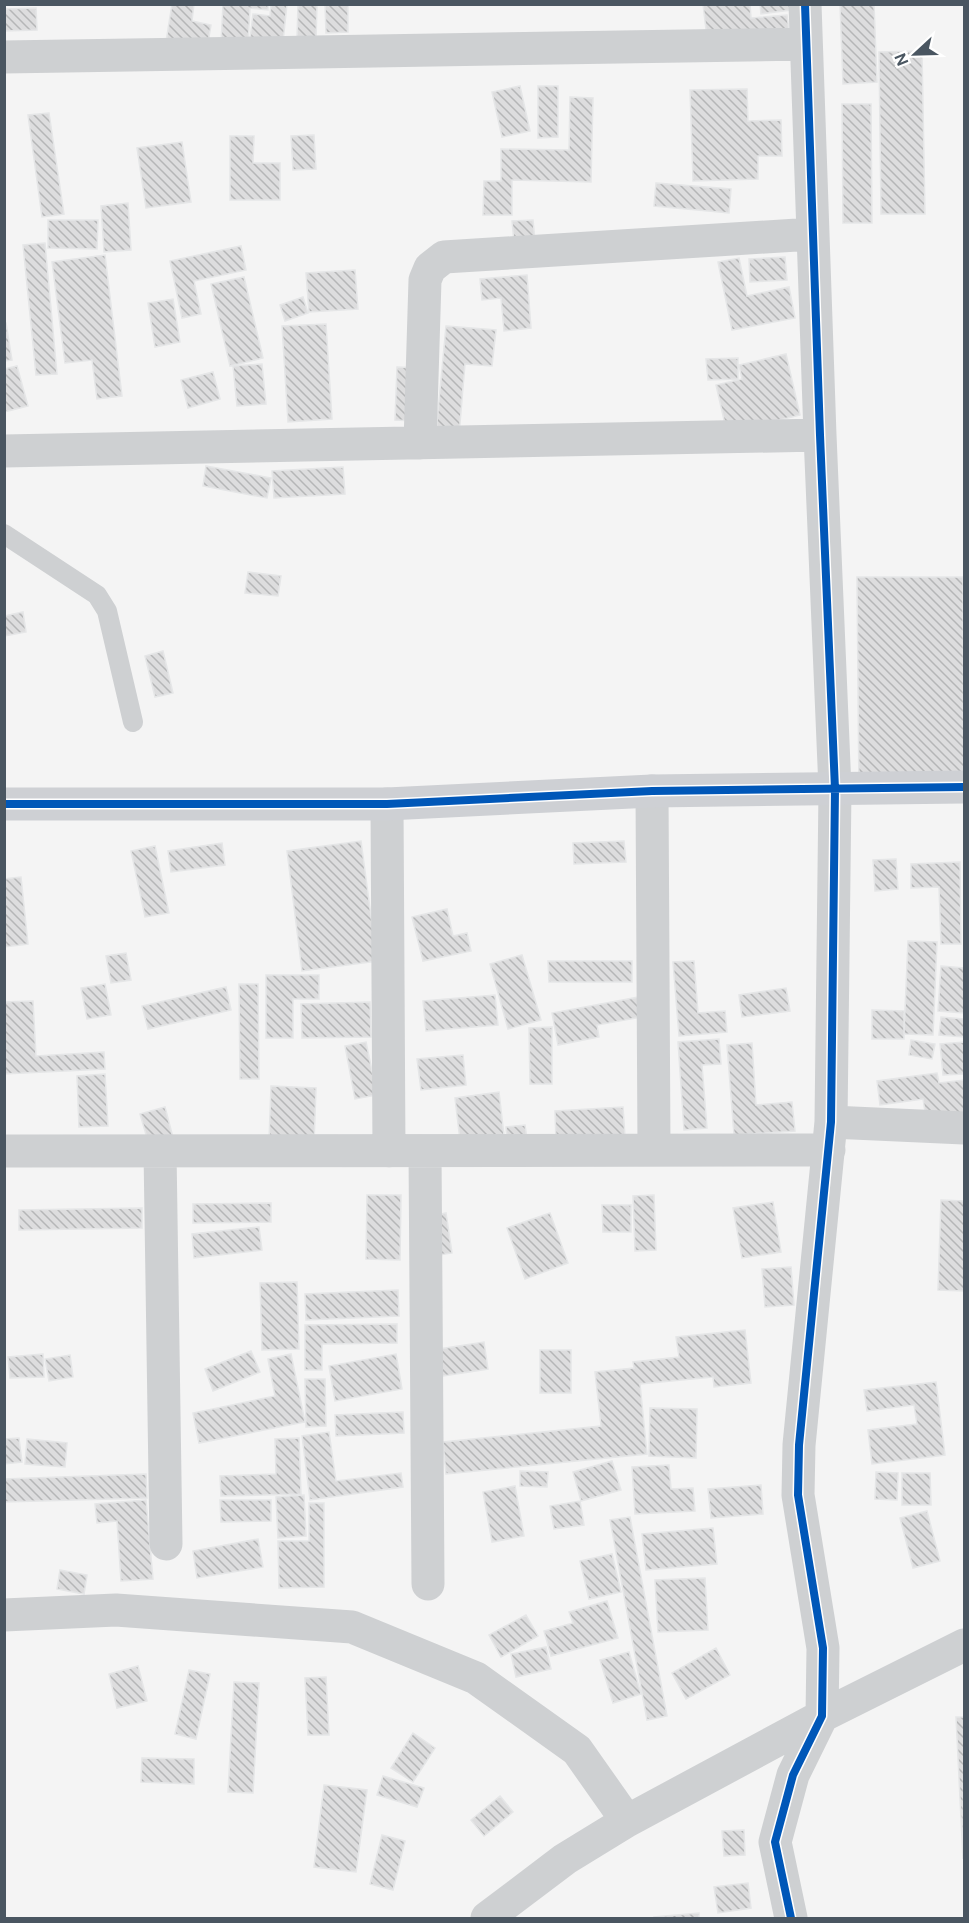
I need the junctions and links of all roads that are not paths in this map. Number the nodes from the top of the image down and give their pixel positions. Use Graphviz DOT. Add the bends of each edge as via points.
graph roads {
  1 [pos="805,4"];
  2 [pos="806,44"];
  3 [pos="4,57"];
  4 [pos="813,234"];
  5 [pos="820,435"];
  6 [pos="420,443"];
  7 [pos="4,451"];
  8 [pos="4,534"];
  9 [pos="133,722"];
  10 [pos="964,787"];
  11 [pos="835,789"];
  12 [pos="652,790"];
  13 [pos="4,804"];
  14 [pos="387,804"];
  15 [pos="964,1128"];
  16 [pos="830,1136"];
  17 [pos="654,1150"];
  18 [pos="4,1151"];
  19 [pos="160,1151"];
  20 [pos="389,1151"];
  21 [pos="425,1151"];
  22 [pos="166,1544"];
  23 [pos="428,1584"];
  24 [pos="4,1615"];
  25 [pos="964,1645"];
  26 [pos="822,1716"];
  27 [pos="627,1821"];
  28 [pos="487,1918"];
  29 [pos="791,1918"];
  1 -- 2 [label="street"];
  2 -- 3 [label="street"];
  2 -- 4 [label="street"];
  4 -- 5 [label="street"];
  4 -- 6 [label="street" via="444,257 430,268 425,280"];
  5 -- 6 [label="street"];
  5 -- 11 [label="street"];
  6 -- 7 [label="street"];
  8 -- 9 [label="lane" via="97,595 107,611"];
  10 -- 11 [label="street"];
  11 -- 12 [label="street"];
  11 -- 16 [label="street"];
  12 -- 14 [label="street"];
  12 -- 17 [label="street"];
  13 -- 14 [label="street"];
  14 -- 20 [label="street"];
  15 -- 16 [label="street"];
  16 -- 17 [label="street"];
  16 -- 26 [label="street" via="799,1444 798,1495 823,1648"];
  17 -- 21 [label="street"];
  18 -- 19 [label="street"];
  19 -- 20 [label="street"];
  19 -- 22 [label="street"];
  20 -- 21 [label="street"];
  21 -- 23 [label="street"];
  24 -- 27 [label="street" via="116,1610 351,1627 476,1678 577,1750"];
  25 -- 26 [label="street"];
  26 -- 27 [label="street"];
  26 -- 29 [label="street" via="793,1775 775,1842"];
  27 -- 28 [label="street" via="565,1859"];
}
